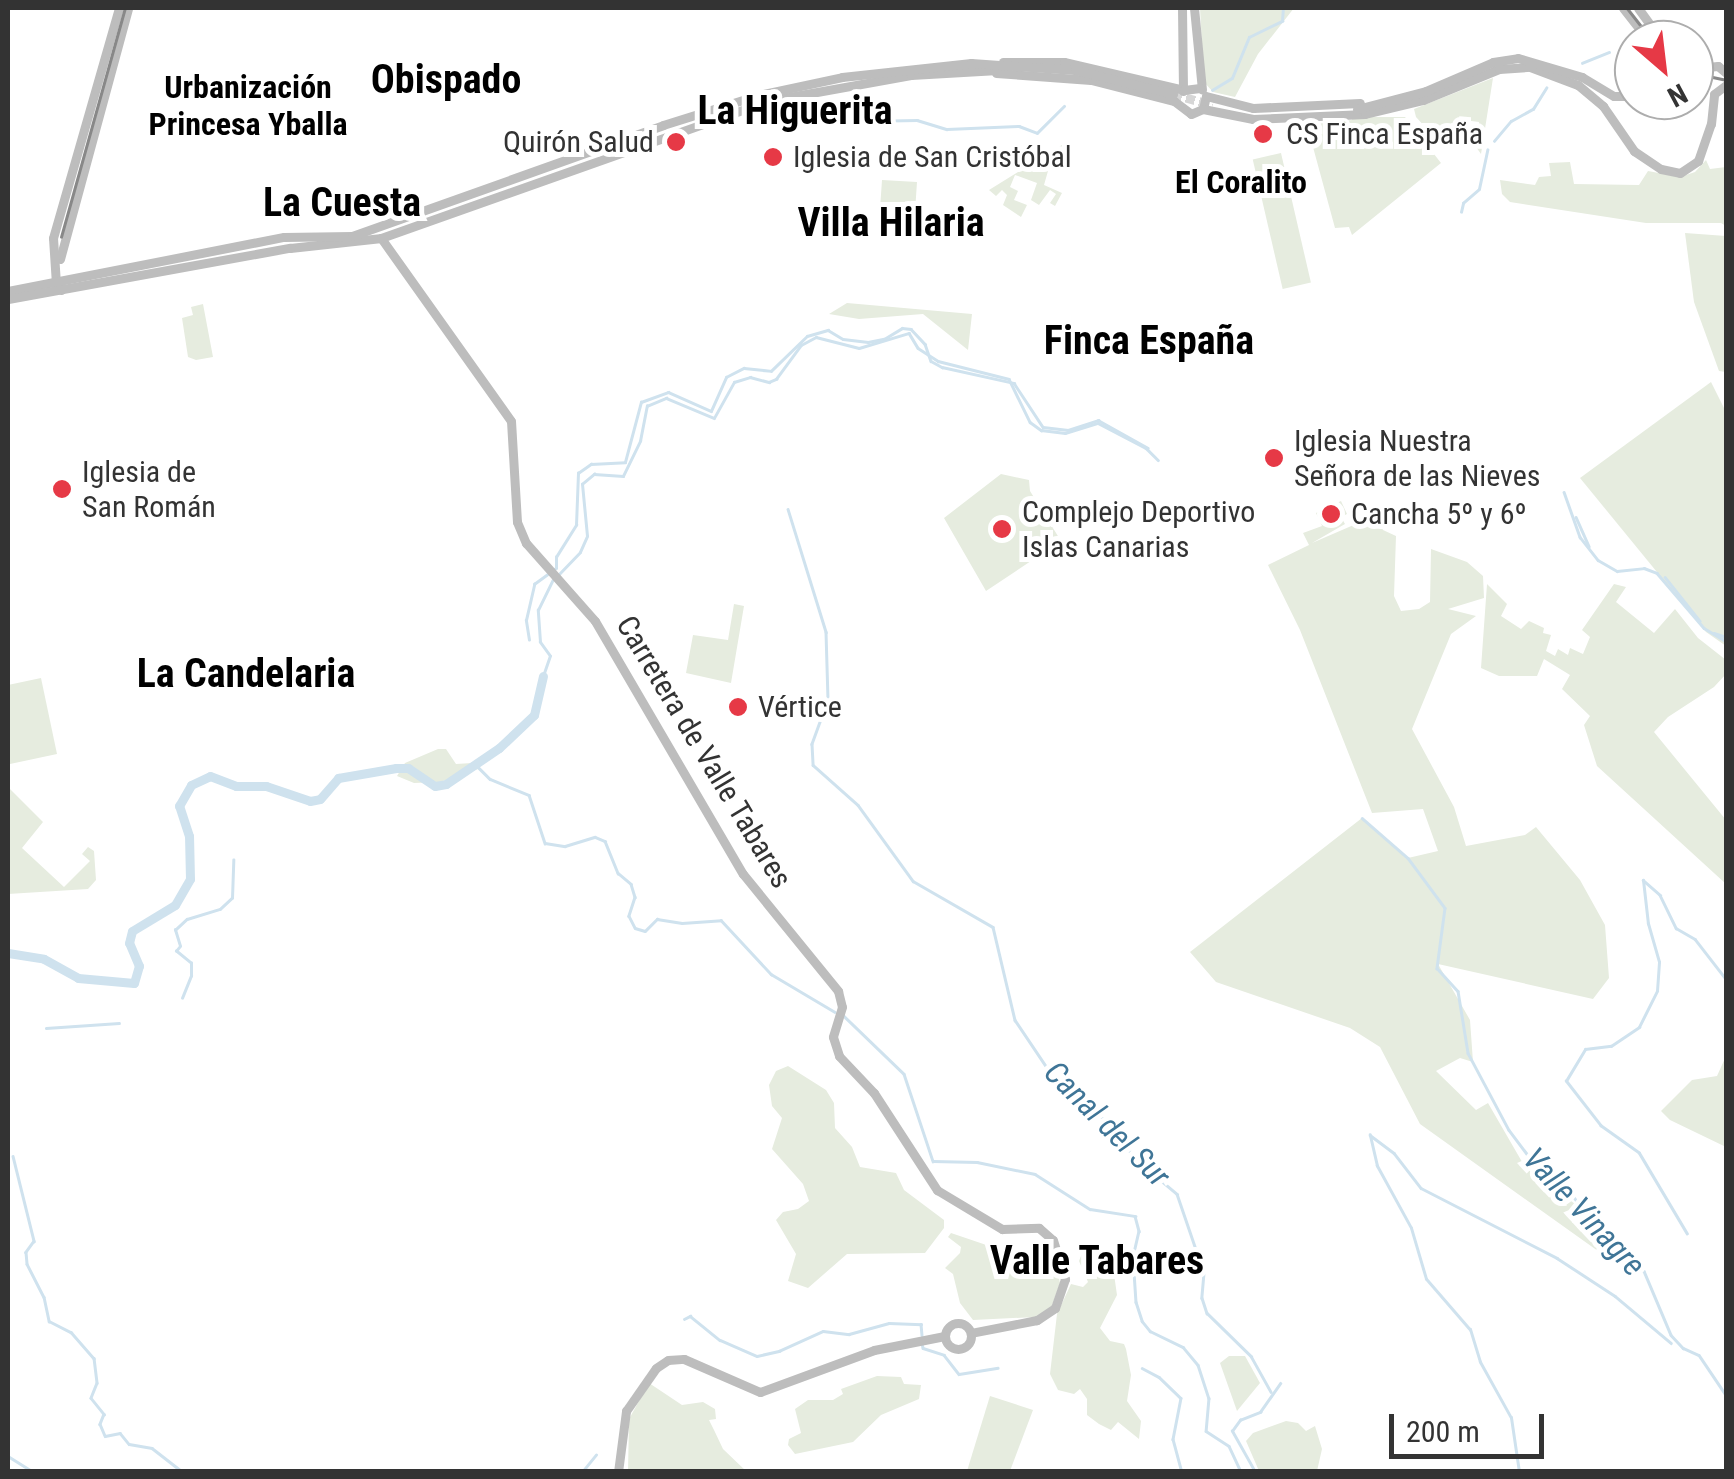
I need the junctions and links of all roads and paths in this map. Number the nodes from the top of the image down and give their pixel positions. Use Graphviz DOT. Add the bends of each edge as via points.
graph roads {
  1 [pos="119,8"];
  2 [pos="128,8"];
  3 [pos="1182,8"];
  4 [pos="1194,8"];
  5 [pos="967,67"];
  6 [pos="1726,87"];
  7 [pos="1611,94"];
  8 [pos="1614,94"];
  9 [pos="1714,94"];
  10 [pos="1179,96"];
  11 [pos="1594,96"];
  12 [pos="1206,100"];
  13 [pos="1397,103"];
  14 [pos="1603,106"];
  15 [pos="1711,120"];
  16 [pos="379,234"];
  17 [pos="57,246"];
  18 [pos="63,284"];
  19 [pos="8,291"];
  20 [pos="8,299"];
  21 [pos="972,1333"];
  22 [pos="945,1336"];
  23 [pos="618,1472"];
  1 -- 17 [label="main road"];
  2 -- 17 [label="main road"];
  3 -- 10 [label="main road"];
  4 -- 12 [label="main road"];
  5 -- 10 [label="main road" via="1071,76"];
  5 -- 10 [label="main road" via="1075,70"];
  5 -- 16 [label="main road" via="759,96"];
  6 -- 9 [label="main road"];
  7 -- 8 [label="main road"];
  7 -- 11 [label="main road"];
  7 -- 13 [label="main road" via="1582,77 1518,58 1492,62"];
  7 -- 14 [label="main road"];
  10 -- 12 [label="main road"];
  10 -- 12 [label="main road" via="1188,113"];
  11 -- 13 [label="main road" via="1546,73 1508,66"];
  11 -- 14 [label="main road"];
  12 -- 13 [label="main road" via="1316,108"];
  12 -- 13 [label="main road" via="1256,112"];
  12 -- 13 [label="main road" via="1244,118 1301,120"];
  14 -- 15 [label="main road" via="1634,151 1680,173 1698,161"];
  16 -- 18 [label="main road" via="343,246 285,243"];
  16 -- 21 [label="main road, Carretera de Valle Tabares" via="512,421 517,522 526,543 595,621 743,874 838,991 842,1007 833,1037 839,1056 874,1093 937,1190 1002,1228 1044,1230 1053,1240 1065,1279 1060,1302 1046,1316"];
  17 -- 18 [label="main road"];
  18 -- 19 [label="main road"];
  18 -- 20 [label="main road"];
  21 -- 22 [label="main road" via="957,1322"];
  21 -- 22 [label="main road" via="960,1349"];
  22 -- 23 [label="main road" via="874,1350 760,1392 684,1359 668,1360 626,1411"];
}
